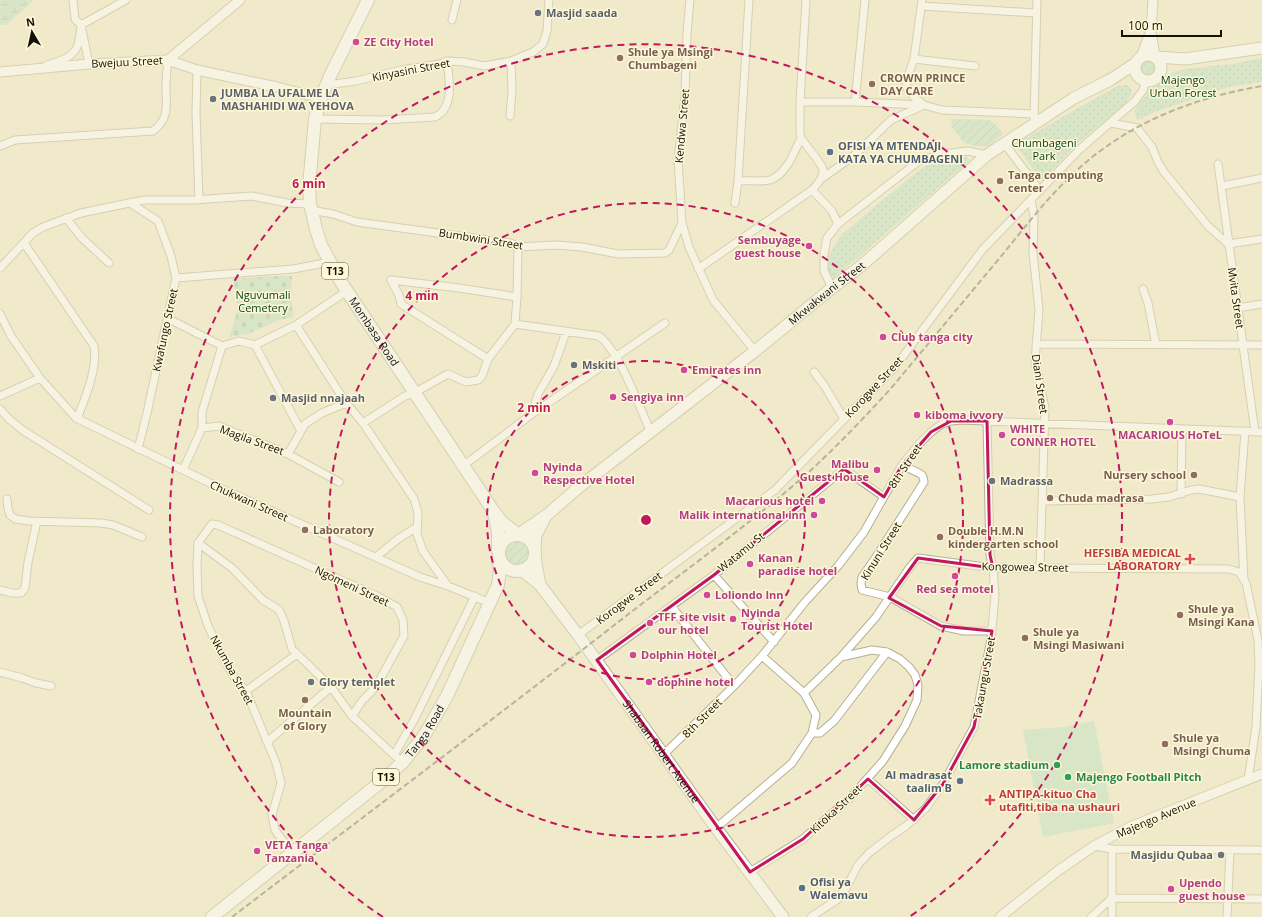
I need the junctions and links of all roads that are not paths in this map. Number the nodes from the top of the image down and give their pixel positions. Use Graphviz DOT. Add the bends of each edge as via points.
graph roads {
  1 [pos="73,0"];
  2 [pos="126,0"];
  3 [pos="240,0"];
  4 [pos="368,0"];
  5 [pos="457,0"];
  6 [pos="549,0"];
  7 [pos="690,0"];
  8 [pos="749,0"];
  9 [pos="806,0"];
  10 [pos="865,0"];
  11 [pos="1037,0"];
  12 [pos="1153,0"];
  13 [pos="921,3"];
  14 [pos="1036,13"];
  15 [pos="452,20"];
  16 [pos="81,25"];
  17 [pos="1151,32"];
  18 [pos="1262,48"];
  19 [pos="1156,57"];
  20 [pos="914,58"];
  21 [pos="1185,59"];
  22 [pos="168,60"];
  23 [pos="1138,60"];
  24 [pos="447,61"];
  25 [pos="511,61"];
  26 [pos="89,64"];
  27 [pos="975,66"];
  28 [pos="36,69"];
  29 [pos="197,70"];
  30 [pos="0,72"];
  31 [pos="1161,73"];
  32 [pos="1110,80"];
  33 [pos="1143,80"];
  34 [pos="326,85"];
  35 [pos="321,98"];
  36 [pos="800,102"];
  37 [pos="855,102"];
  38 [pos="924,106"];
  39 [pos="510,116"];
  40 [pos="315,119"];
  41 [pos="1034,119"];
  42 [pos="1111,123"];
  43 [pos="801,138"];
  44 [pos="1004,143"];
  45 [pos="0,146"];
  46 [pos="987,154"];
  47 [pos="1218,164"];
  48 [pos="1262,178"];
  49 [pos="738,180"];
  50 [pos="820,180"];
  51 [pos="1222,186"];
  52 [pos="812,190"];
  53 [pos="1040,191"];
  54 [pos="199,200"];
  55 [pos="1031,200"];
  56 [pos="130,203"];
  57 [pos="735,203"];
  58 [pos="311,207"];
  59 [pos="66,218"];
  60 [pos="682,223"];
  61 [pos="838,224"];
  62 [pos="1262,239"];
  63 [pos="24,243"];
  64 [pos="1228,244"];
  65 [pos="518,247"];
  66 [pos="330,262"];
  67 [pos="109,263"];
  68 [pos="0,268"];
  69 [pos="698,269"];
  70 [pos="176,278"];
  71 [pos="832,288"];
  72 [pos="1143,289"];
  73 [pos="347,291"];
  74 [pos="517,297"];
  75 [pos="1262,304"];
  76 [pos="1238,308"];
  77 [pos="0,314"];
  78 [pos="167,318"];
  79 [pos="665,323"];
  80 [pos="296,324"];
  81 [pos="515,324"];
  82 [pos="566,332"];
  83 [pos="1036,344"];
  84 [pos="255,345"];
  85 [pos="1156,345"];
  86 [pos="1243,345"];
  87 [pos="1262,345"];
  88 [pos="222,346"];
  89 [pos="755,351"];
  90 [pos="616,357"];
  91 [pos="488,359"];
  92 [pos="814,372"];
  93 [pos="40,378"];
  94 [pos="414,393"];
  95 [pos="0,396"];
  96 [pos="346,402"];
  97 [pos="0,409"];
  98 [pos="532,414"];
  99 [pos="78,419"];
  100 [pos="844,419"];
  101 [pos="987,421"];
  102 [pos="363,423"];
  103 [pos="1045,424"];
  104 [pos="202,428"];
  105 [pos="1182,429"];
  106 [pos="301,431"];
  107 [pos="1245,431"];
  108 [pos="1258,432"];
  109 [pos="650,433"];
  110 [pos="138,449"];
  111 [pos="288,454"];
  112 [pos="902,465"];
  113 [pos="463,466"];
  114 [pos="183,470"];
  115 [pos="339,482"];
  116 [pos="1181,494"];
  117 [pos="884,497"];
  118 [pos="1240,497"];
  119 [pos="7,499"];
  120 [pos="1043,501"];
  121 [pos="149,510"];
  122 [pos="494,512"];
  123 [pos="548,514"];
  124 [pos="37,521"];
  125 [pos="417,527"];
  126 [pos="518,534"];
  127 [pos="142,537"];
  128 [pos="198,543"];
  129 [pos="535,553"];
  130 [pos="499,554"];
  131 [pos="376,557"];
  132 [pos="993,568"];
  133 [pos="1040,568"];
  134 [pos="520,571"];
  135 [pos="714,574"];
  136 [pos="1245,581"];
  137 [pos="540,585"];
  138 [pos="448,586"];
  139 [pos="498,586"];
  140 [pos="0,590"];
  141 [pos="475,596"];
  142 [pos="890,597"];
  143 [pos="490,603"];
  144 [pos="672,606"];
  145 [pos="992,631"];
  146 [pos="578,635"];
  147 [pos="774,642"];
  148 [pos="887,652"];
  149 [pos="298,654"];
  150 [pos="762,656"];
  151 [pos="841,657"];
  152 [pos="597,660"];
  153 [pos="0,672"];
  154 [pos="51,686"];
  155 [pos="734,686"];
  156 [pos="331,687"];
  157 [pos="246,691"];
  158 [pos="804,693"];
  159 [pos="352,716"];
  160 [pos="812,733"];
  161 [pos="267,742"];
  162 [pos="663,755"];
  163 [pos="399,758"];
  164 [pos="1262,774"];
  165 [pos="868,778"];
  166 [pos="1248,780"];
  167 [pos="914,820"];
  168 [pos="716,828"];
  169 [pos="1094,846"];
  170 [pos="1112,849"];
  171 [pos="1230,850"];
  172 [pos="1262,850"];
  173 [pos="292,853"];
  174 [pos="750,872"];
  175 [pos="1112,898"];
  176 [pos="1227,898"];
  177 [pos="1262,899"];
  178 [pos="212,917"];
  179 [pos="783,917"];
  180 [pos="811,917"];
  181 [pos="1000,917"];
  182 [pos="1091,917"];
  183 [pos="1112,917"];
  184 [pos="1227,917"];
  1 -- 16 [label="street" via="76,19"];
  2 -- 16 [label="street"];
  3 -- 22 [label="street"];
  4 -- 34 [label="highway, Mombasa Road / T13"];
  5 -- 15 [label="street"];
  6 -- 25 [label="street, Kinyasini Street" via="547,31 543,44 533,52"];
  7 -- 60 [label="street, Kendwa Street" via="678,160"];
  8 -- 49 [label="street"];
  9 -- 36 [label="street"];
  10 -- 37 [label="street"];
  11 -- 14 [label="street"];
  12 -- 17 [label="street"];
  13 -- 14 [label="street"];
  13 -- 20 [label="street"];
  14 -- 41 [label="street"];
  16 -- 26 [label="street"];
  16 -- 28 [label="street" via="78,47 73,53 63,60"];
  17 -- 19 [label="street"];
  17 -- 23 [label="street"];
  18 -- 21 [label="main road"];
  19 -- 21 [label="main road"];
  19 -- 23 [label="main road" via="1146,54"];
  19 -- 31 [label="main road" via="1161,62"];
  20 -- 27 [label="street"];
  20 -- 38 [label="street" via="906,82 907,88"];
  21 -- 31 [label="main road"];
  22 -- 26 [label="street, Bwejuu Street"];
  22 -- 29 [label="street, Bwejuu Street"];
  22 -- 45 [label="street" via="165,114 161,125 153,131 15,140"];
  23 -- 32 [label="main road, Mkwakwani Street"];
  23 -- 33 [label="main road" via="1135,68"];
  24 -- 25 [label="street, Kinyasini Street" via="484,66"];
  24 -- 34 [label="street, Kinyasini Street"];
  24 -- 40 [label="street" via="449,95 444,111 435,117 383,120"];
  25 -- 39 [label="street"];
  26 -- 28 [label="street, Bwejuu Street"];
  28 -- 30 [label="street, Bwejuu Street"];
  29 -- 35 [label="street, Bwejuu Street"];
  29 -- 54 [label="street"];
  31 -- 33 [label="main road" via="1152,81"];
  32 -- 33 [label="main road"];
  32 -- 41 [label="main road, Mkwakwani Street"];
  33 -- 42 [label="street, Korogwe Street" via="1143,90 1136,101"];
  34 -- 35 [label="highway, Mombasa Road / T13"];
  35 -- 40 [label="highway, Mombasa Road / T13"];
  36 -- 37 [label="street"];
  36 -- 43 [label="street"];
  37 -- 38 [label="street"];
  38 -- 41 [label="street"];
  38 -- 50 [label="street" via="891,120 856,154"];
  40 -- 58 [label="highway, Mombasa Road / T13" via="309,176"];
  41 -- 44 [label="main road, Mkwakwani Street"];
  42 -- 53 [label="street, Korogwe Street" via="1079,150"];
  42 -- 64 [label="street" via="1137,128 1152,147 1164,172 1208,226"];
  43 -- 49 [label="street" via="782,172 770,180"];
  43 -- 50 [label="street" via="823,168"];
  44 -- 46 [label="main road, Mkwakwani Street"];
  44 -- 53 [label="street"];
  46 -- 61 [label="street" via="968,151 942,154 919,161"];
  46 -- 71 [label="main road, Mkwakwani Street" via="861,266"];
  47 -- 51 [label="street, Mvita Street"];
  48 -- 51 [label="street"];
  49 -- 57 [label="street"];
  50 -- 52 [label="street"];
  51 -- 64 [label="street, Mvita Street"];
  52 -- 61 [label="street" via="832,211"];
  52 -- 69 [label="street"];
  53 -- 55 [label="street, Korogwe Street"];
  54 -- 56 [label="street, Bumbwini Street" via="144,200"];
  54 -- 58 [label="street, Bumbwini Street" via="252,196"];
  55 -- 83 [label="street, Diani Street" via="1039,310"];
  55 -- 100 [label="street, Korogwe Street" via="983,250 895,367"];
  56 -- 59 [label="street"];
  56 -- 70 [label="street, Kwafungo Street" via="158,220"];
  58 -- 65 [label="street, Bumbwini Street" via="357,222 511,243"];
  58 -- 66 [label="highway, Mombasa Road / T13" via="317,236"];
  59 -- 63 [label="street" via="43,227"];
  59 -- 67 [label="street" via="82,238"];
  60 -- 65 [label="street, Bumbwini Street" via="669,250 660,254 618,254 555,245"];
  60 -- 69 [label="street, Kendwa Street"];
  61 -- 71 [label="street" via="827,238 824,254 824,271"];
  62 -- 64 [label="street"];
  63 -- 68 [label="street"];
  63 -- 99 [label="street" via="94,346 90,384"];
  64 -- 76 [label="street, Mvita Street"];
  65 -- 74 [label="street"];
  66 -- 70 [label="street" via="293,269"];
  66 -- 73 [label="highway, Mombasa Road / T13"];
  69 -- 89 [label="street, Kendwa Street" via="713,300"];
  70 -- 78 [label="street, Kwafungo Street"];
  71 -- 89 [label="main road, Mkwakwani Street"];
  72 -- 85 [label="street"];
  73 -- 80 [label="street"];
  73 -- 94 [label="highway, Mombasa Road / T13"];
  74 -- 81 [label="street"];
  74 -- 91 [label="street" via="391,280 401,304"];
  75 -- 76 [label="street"];
  76 -- 86 [label="street, Mvita Street"];
  77 -- 93 [label="street" via="11,336"];
  78 -- 88 [label="street"];
  78 -- 110 [label="street, Kwafungo Street"];
  79 -- 90 [label="street"];
  80 -- 84 [label="street"];
  80 -- 96 [label="street"];
  81 -- 82 [label="street"];
  81 -- 91 [label="street"];
  82 -- 90 [label="street" via="599,336"];
  82 -- 98 [label="street" via="554,366 538,394"];
  83 -- 85 [label="street"];
  83 -- 103 [label="street, Diani Street" via="1035,361 1045,408"];
  84 -- 88 [label="street" via="239,341"];
  84 -- 106 [label="street"];
  85 -- 86 [label="street"];
  86 -- 87 [label="street"];
  86 -- 108 [label="street, Mvita Street"];
  88 -- 104 [label="street" via="202,412"];
  89 -- 109 [label="main road, Mkwakwani Street"];
  90 -- 98 [label="street"];
  90 -- 109 [label="street" via="638,401"];
  91 -- 94 [label="street" via="478,380 466,382 448,374"];
  92 -- 100 [label="street"];
  93 -- 95 [label="street"];
  93 -- 99 [label="street"];
  94 -- 102 [label="street"];
  94 -- 113 [label="highway, Mombasa Road / T13"];
  96 -- 102 [label="street"];
  96 -- 106 [label="street, Magila Street" via="311,420"];
  97 -- 121 [label="street" via="24,431"];
  98 -- 113 [label="street"];
  99 -- 110 [label="street"];
  100 -- 146 [label="street, Korogwe Street" via="775,490"];
  101 -- 103 [label="street, 8th Street"];
  101 -- 112 [label="street, 8th Street" via="961,420 942,424 920,443"];
  101 -- 132 [label="street, Takaungu Street" via="990,555"];
  102 -- 125 [label="street" via="414,499 418,513"];
  103 -- 105 [label="street, 8th Street"];
  103 -- 120 [label="street, Diani Street"];
  104 -- 111 [label="street, Magila Street" via="219,426"];
  104 -- 114 [label="street"];
  105 -- 107 [label="street, 8th Street"];
  105 -- 116 [label="street"];
  106 -- 111 [label="street, Magila Street"];
  107 -- 108 [label="street, 8th Street"];
  107 -- 118 [label="street"];
  109 -- 123 [label="main road, Mkwakwani Street"];
  110 -- 114 [label="street, Chukwani Street"];
  111 -- 115 [label="street"];
  112 -- 117 [label="street, 8th Street"];
  112 -- 142 [label="street, Kinuni Street" via="921,474 924,482 862,577 861,584 862,590"];
  113 -- 122 [label="highway, Mombasa Road / T13"];
  114 -- 131 [label="street, Chukwani Street"];
  116 -- 118 [label="street" via="1199,489"];
  116 -- 120 [label="street" via="1152,499"];
  117 -- 135 [label="street, Watamu St" via="844,469"];
  117 -- 147 [label="street, 8th Street" via="864,532"];
  118 -- 136 [label="street"];
  119 -- 124 [label="street" via="10,515 15,519"];
  120 -- 133 [label="street, Diani Street"];
  122 -- 126 [label="highway, Mombasa Road / T13"];
  122 -- 130 [label="highway, Mombasa Road / T13"];
  123 -- 126 [label="main road"];
  123 -- 129 [label="main road" via="536,535"];
  124 -- 127 [label="street" via="101,523"];
  124 -- 140 [label="street" via="25,588 21,593"];
  125 -- 131 [label="street"];
  125 -- 138 [label="street" via="423,551"];
  126 -- 129 [label="highway, T13" via="526,536 531,541"];
  126 -- 130 [label="highway" via="510,535 500,544"];
  128 -- 149 [label="street" via="232,568 263,600 279,610 292,649"];
  128 -- 157 [label="street, Nkumba Street" via="198,596 208,626 223,657 235,679"];
  128 -- 159 [label="street, Ngomeni Street" via="212,524 218,525 376,596 397,608 404,620 404,636 379,681"];
  129 -- 134 [label="highway, T13" via="529,567"];
  129 -- 137 [label="main road"];
  130 -- 134 [label="highway" via="503,566"];
  130 -- 139 [label="highway, T13"];
  131 -- 138 [label="street, Chukwani Street" via="420,577"];
  132 -- 133 [label="street, Kongowea Street"];
  132 -- 142 [label="street, Kongowea Street" via="918,558"];
  132 -- 145 [label="street, Takaungu Street" via="995,596"];
  133 -- 136 [label="street, Kongowea Street" via="1229,569 1239,572"];
  134 -- 137 [label="main road"];
  134 -- 139 [label="highway, T13" via="506,578"];
  135 -- 144 [label="street, Watamu St"];
  135 -- 147 [label="street"];
  136 -- 166 [label="street" via="1258,640 1259,664 1256,727"];
  137 -- 146 [label="main road, Shabaan Robert Avenue"];
  138 -- 141 [label="street, Chukwani Street"];
  139 -- 143 [label="highway, Tanga Road / T13"];
  141 -- 143 [label="street, Chukwani Street"];
  141 -- 163 [label="street" via="414,720"];
  142 -- 145 [label="street, Kinuni Street" via="941,626 964,631"];
  142 -- 151 [label="street" via="876,618"];
  143 -- 163 [label="highway, Tanga Road / T13" via="447,696 424,736"];
  144 -- 152 [label="street, Watamu St"];
  144 -- 155 [label="street"];
  145 -- 167 [label="street, Takaungu Street" via="974,727 943,784"];
  146 -- 152 [label="main road, Shabaan Robert Avenue"];
  147 -- 150 [label="street, 8th Street"];
  148 -- 151 [label="street" via="872,650"];
  148 -- 160 [label="street" via="834,721 820,733"];
  148 -- 165 [label="street, Kitoka Street" via="909,667 915,675 918,686 917,700 905,726 883,761"];
  149 -- 156 [label="street"];
  149 -- 157 [label="street"];
  150 -- 155 [label="street, 8th Street"];
  150 -- 158 [label="street"];
  151 -- 158 [label="street"];
  152 -- 162 [label="main road, Shabaan Robert Avenue"];
  153 -- 154 [label="street"];
  155 -- 162 [label="street, 8th Street"];
  156 -- 159 [label="street"];
  156 -- 161 [label="street"];
  157 -- 161 [label="street, Nkumba Street"];
  158 -- 160 [label="street" via="816,715"];
  159 -- 163 [label="street"];
  160 -- 168 [label="street" via="792,763"];
  161 -- 173 [label="street, Nkumba Street" via="281,783 272,815 275,830"];
  162 -- 168 [label="main road, Shabaan Robert Avenue"];
  163 -- 173 [label="highway, Tanga Road / T13" via="382,781"];
  164 -- 166 [label="street, Majengo Avenue"];
  165 -- 167 [label="street"];
  165 -- 174 [label="street, Kitoka Street" via="850,798 802,839"];
  166 -- 169 [label="street, Majengo Avenue" via="1132,826"];
  167 -- 180 [label="street, Takaungu Street" via="869,853 858,865 838,899"];
  168 -- 174 [label="main road, Shabaan Robert Avenue"];
  169 -- 170 [label="street"];
  169 -- 181 [label="street, Majengo Avenue"];
  170 -- 171 [label="street"];
  170 -- 175 [label="street"];
  171 -- 172 [label="street"];
  171 -- 176 [label="street"];
  173 -- 178 [label="highway, Tanga Road / T13"];
  174 -- 179 [label="main road, Shabaan Robert Avenue"];
  175 -- 176 [label="street"];
  175 -- 182 [label="street"];
  175 -- 183 [label="street"];
  176 -- 177 [label="street"];
  176 -- 184 [label="street"];
}
